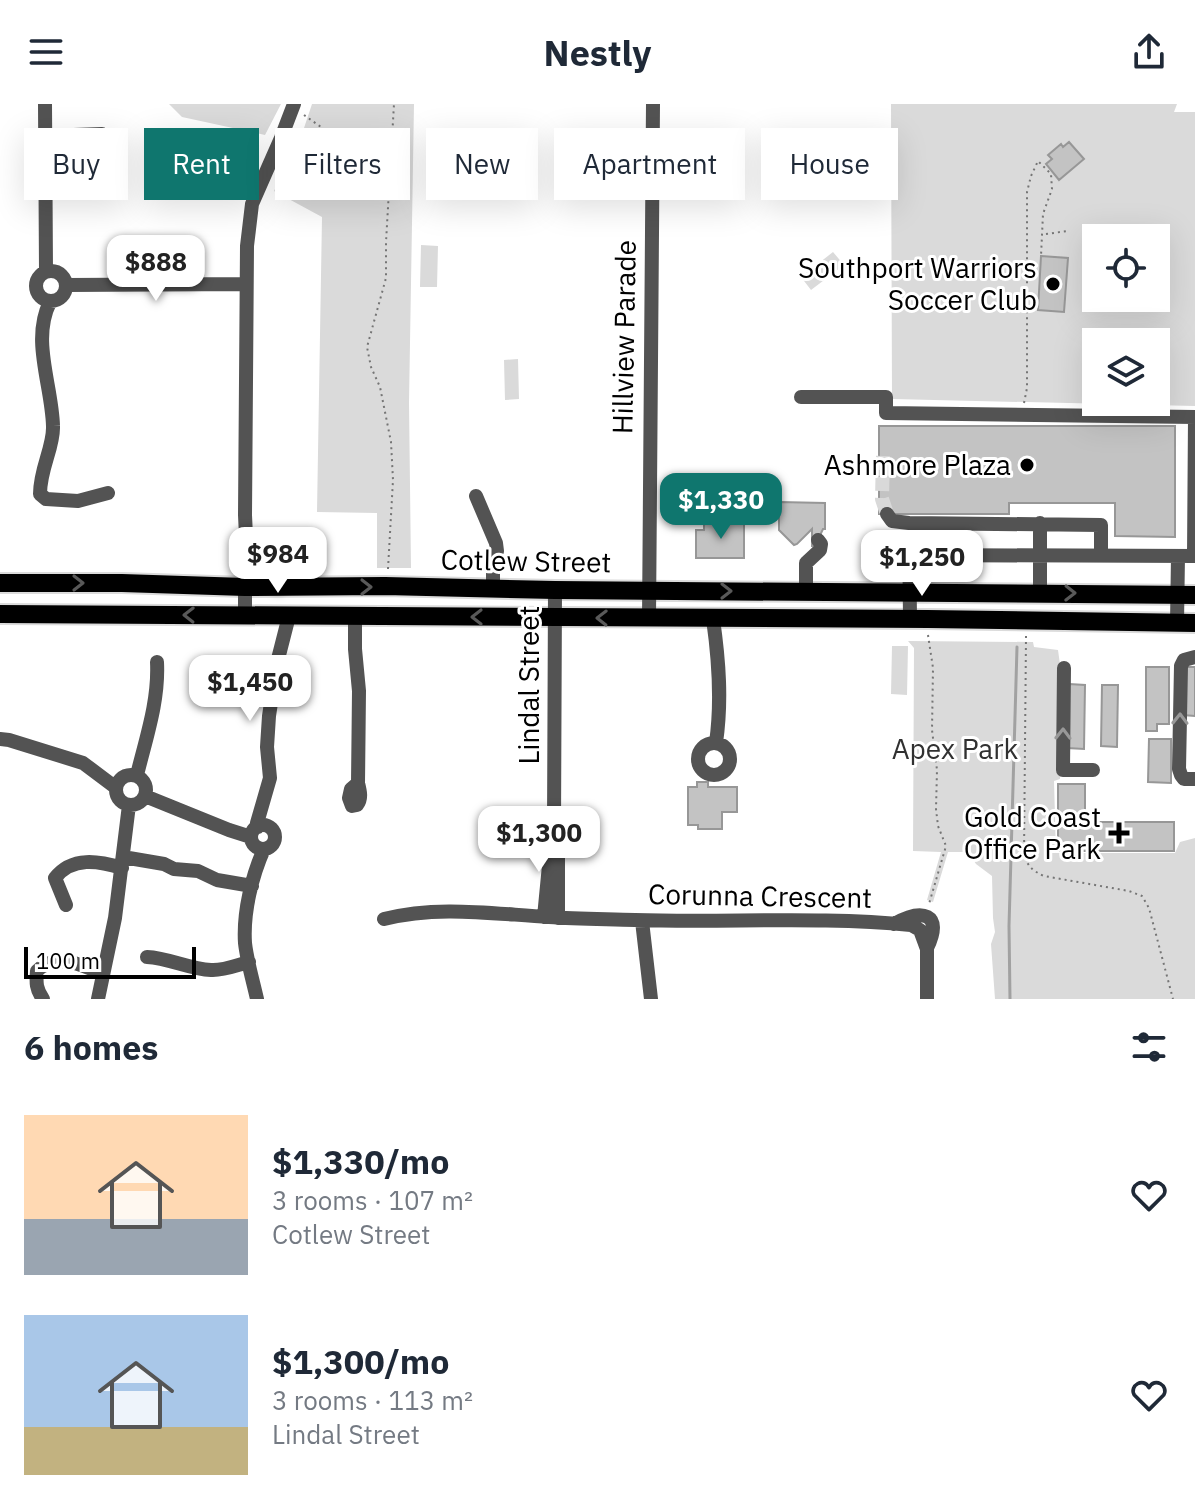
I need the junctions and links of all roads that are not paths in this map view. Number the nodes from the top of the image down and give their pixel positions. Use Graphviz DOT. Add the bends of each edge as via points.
graph roads {
  1 [pos="45,104"];
  2 [pos="653,104"];
  3 [pos="294,106"];
  4 [pos="45,128"];
  5 [pos="45,200"];
  6 [pos="46,271"];
  7 [pos="246,284"];
  8 [pos="67,285"];
  9 [pos="50,302"];
  10 [pos="801,397"];
  11 [pos="108,493"];
  12 [pos="476,496"];
  13 [pos="887,514"];
  14 [pos="909,523"];
  15 [pos="1040,523"];
  16 [pos="815,539"];
  17 [pos="909,555"];
  18 [pos="1040,556"];
  19 [pos="1101,556"];
  20 [pos="1178,556"];
  21 [pos="1194,556"];
  22 [pos="0,583"];
  23 [pos="245,587"];
  24 [pos="493,589"];
  25 [pos="555,590"];
  26 [pos="648,591"];
  27 [pos="806,591"];
  28 [pos="909,592"];
  29 [pos="1040,593"];
  30 [pos="1186,595"];
  31 [pos="0,614"];
  32 [pos="245,616"];
  33 [pos="289,616"];
  34 [pos="355,617"];
  35 [pos="555,618"];
  36 [pos="649,619"];
  37 [pos="713,619"];
  38 [pos="910,619"];
  39 [pos="1186,623"];
  40 [pos="1195,657"];
  41 [pos="157,662"];
  42 [pos="1064,668"];
  43 [pos="0,739"];
  44 [pos="716,743"];
  45 [pos="1093,770"];
  46 [pos="137,775"];
  47 [pos="1195,779"];
  48 [pos="358,783"];
  49 [pos="115,787"];
  50 [pos="145,796"];
  51 [pos="129,805"];
  52 [pos="255,832"];
  53 [pos="122,862"];
  54 [pos="252,886"];
  55 [pos="66,905"];
  56 [pos="551,918"];
  57 [pos="384,919"];
  58 [pos="642,921"];
  59 [pos="894,924"];
  60 [pos="927,949"];
  61 [pos="147,957"];
  62 [pos="249,962"];
  63 [pos="103,974"];
  64 [pos="43,999"];
  65 [pos="98,999"];
  66 [pos="257,999"];
  67 [pos="651,999"];
  68 [pos="927,999"];
  1 -- 4 [label="street"];
  2 -- 26 [label="street, Hillview Parade"];
  3 -- 7 [label="street" via="252,204"];
  5 -- 6 [label="street"];
  6 -- 8 [label="street" via="57,272"];
  6 -- 9 [label="street" via="38,278 37,291"];
  7 -- 8 [label="street"];
  7 -- 23 [label="street" via="245,515 238,542 238,578"];
  8 -- 9 [label="street" via="62,297"];
  9 -- 11 [label="street" via="42,316 43,353 54,429 40,494 78,501"];
  10 -- 21 [label="street" via="886,397 886,413 1195,417"];
  12 -- 24 [label="street" via="496,543"];
  13 -- 14 [label="street" via="892,521"];
  14 -- 15 [label="street"];
  14 -- 17 [label="street"];
  15 -- 18 [label="street"];
  15 -- 19 [label="street" via="1101,525"];
  16 -- 27 [label="street" via="820,550 806,563"];
  17 -- 18 [label="street"];
  17 -- 28 [label="street"];
  18 -- 19 [label="street"];
  18 -- 29 [label="street"];
  19 -- 20 [label="street"];
  20 -- 21 [label="street"];
  20 -- 30 [label="street"];
  22 -- 23 [label="main road, Cotlew Street, one-way"];
  23 -- 24 [label="main road, Cotlew Street, one-way"];
  23 -- 32 [label="street"];
  24 -- 25 [label="main road, Cotlew Street"];
  25 -- 26 [label="main road, Cotlew Street"];
  25 -- 35 [label="street, Lindal Street"];
  26 -- 27 [label="main road, Cotlew Street, one-way"];
  26 -- 36 [label="street, Hillview Parade"];
  27 -- 28 [label="main road, Cotlew Street"];
  28 -- 29 [label="main road, Cotlew Street"];
  28 -- 38 [label="street"];
  29 -- 30 [label="main road, Cotlew Street, one-way"];
  30 -- 39 [label="street"];
  32 -- 31 [label="main road, Cotlew Street, one-way"];
  32 -- 33 [label="main road, Cotlew Street"];
  33 -- 34 [label="main road, Cotlew Street"];
  33 -- 52 [label="street" via="269,716 270,778"];
  35 -- 34 [label="main road, Cotlew Street, one-way"];
  34 -- 48 [label="street"];
  36 -- 35 [label="main road, Cotlew Street, one-way"];
  35 -- 56 [label="street, Lindal Street"];
  36 -- 37 [label="main road, Cotlew Street"];
  37 -- 38 [label="main road, Cotlew Street"];
  37 -- 44 [label="street" via="721,708"];
  38 -- 39 [label="main road, Cotlew Street"];
  47 -- 40 [label="street, one-way" via="1184,779 1179,769 1181,666"];
  41 -- 46 [label="street" via="156,698"];
  45 -- 42 [label="street, one-way" via="1063,770"];
  43 -- 49 [label="street" via="83,763"];
  46 -- 49 [label="street" via="125,775"];
  46 -- 50 [label="street" via="145,783"];
  49 -- 51 [label="street" via="119,800"];
  50 -- 51 [label="street"];
  50 -- 52 [label="street" via="218,826"];
  51 -- 53 [label="street"];
  52 -- 54 [label="street" via="270,828 274,835"];
  53 -- 54 [label="street" via="164,864"];
  53 -- 55 [label="street" via="81,862 60,872 55,878"];
  53 -- 63 [label="street"];
  54 -- 62 [label="street" via="245,915"];
  56 -- 57 [label="street, Corunna Crescent" via="419,911"];
  56 -- 58 [label="street, Corunna Crescent"];
  58 -- 59 [label="street, Corunna Crescent"];
  58 -- 67 [label="street"];
  59 -- 60 [label="street, Corunna Crescent" via="920,930"];
  59 -- 60 [label="street" via="912,916 931,919 934,927"];
  60 -- 68 [label="street"];
  61 -- 62 [label="street" via="214,970"];
  62 -- 66 [label="street"];
  63 -- 64 [label="street" via="67,962 43,964 36,979"];
  63 -- 65 [label="street"];
}
